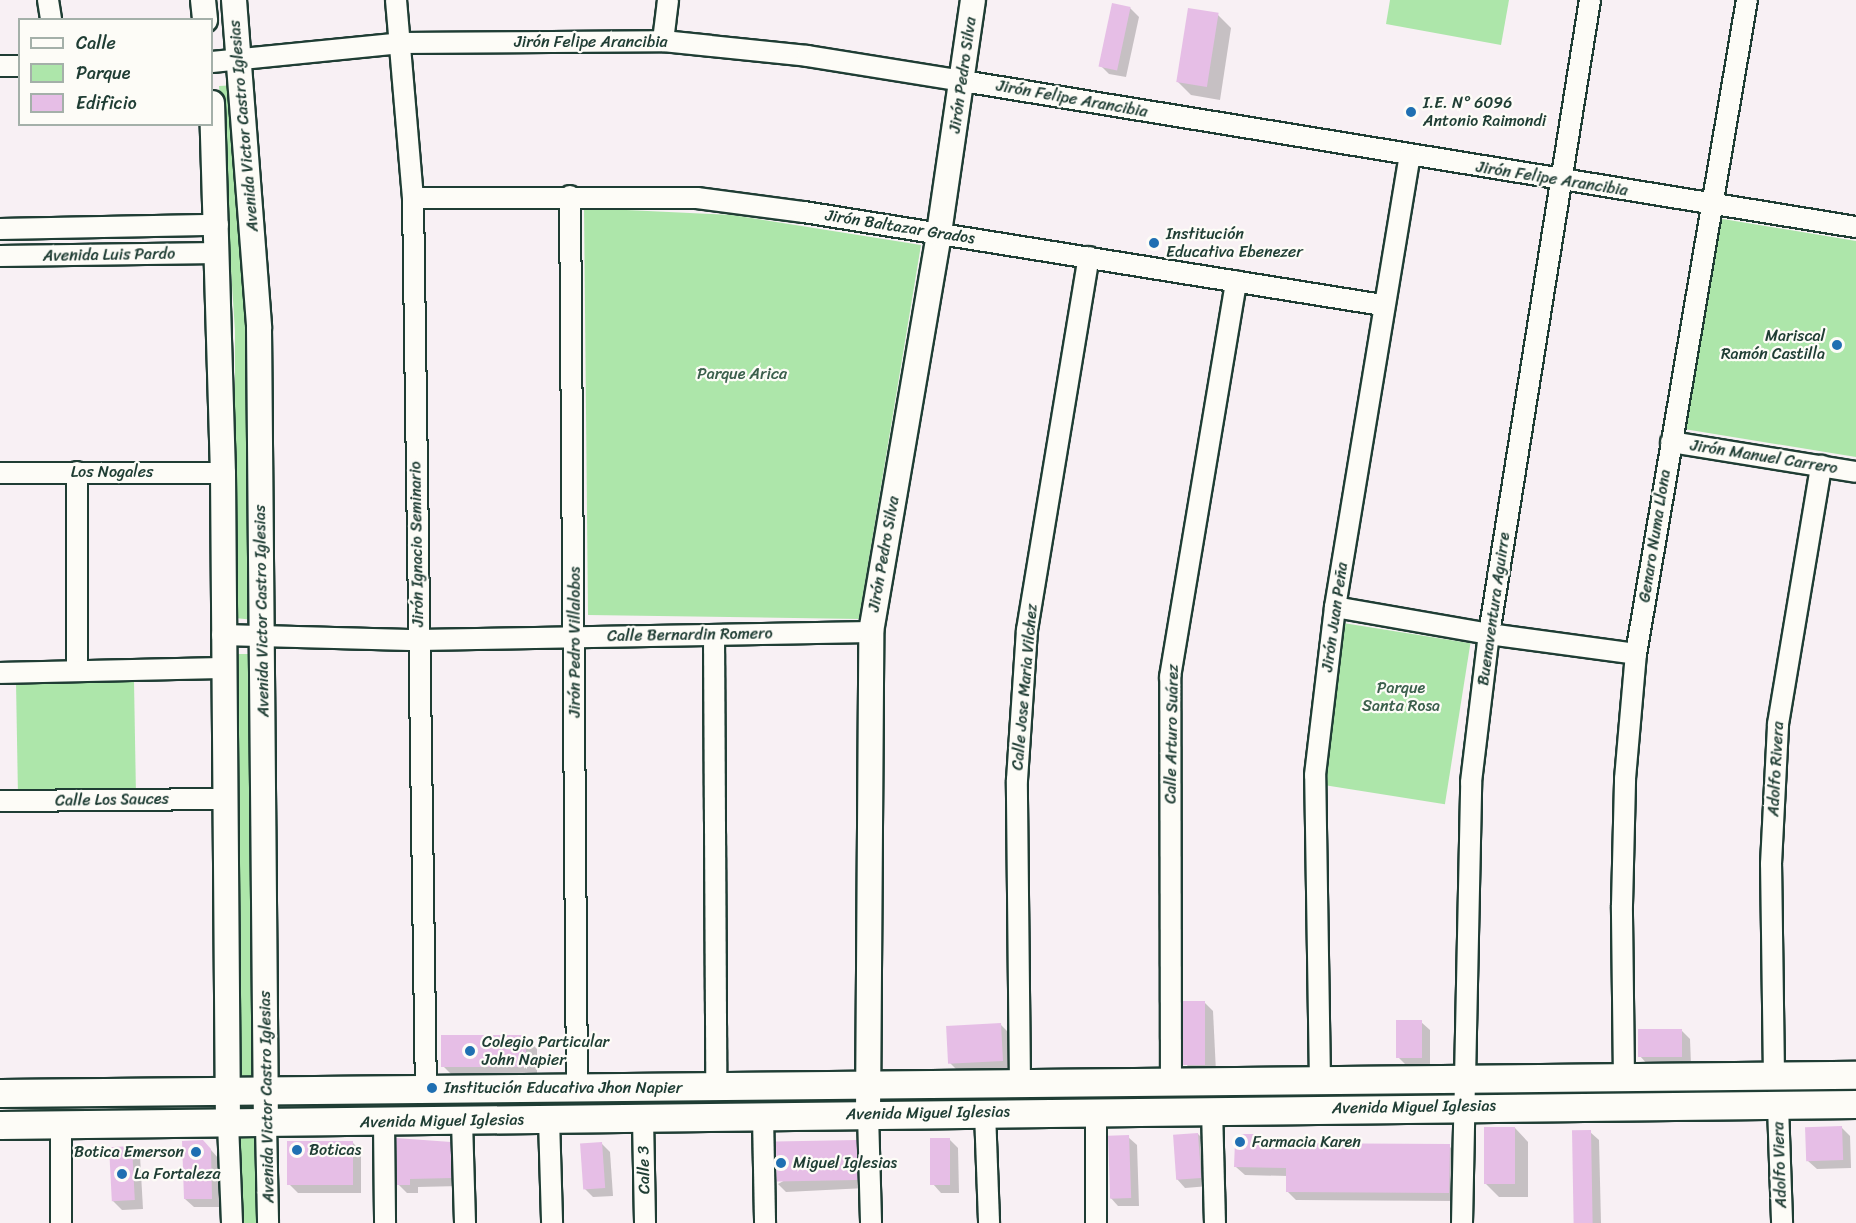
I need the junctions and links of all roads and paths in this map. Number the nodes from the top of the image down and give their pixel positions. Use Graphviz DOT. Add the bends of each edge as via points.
graph roads {
  1 [pos="48,0"];
  2 [pos="203,0"];
  3 [pos="234,0"];
  4 [pos="396,0"];
  5 [pos="668,0"];
  6 [pos="973,0"];
  7 [pos="1590,0"];
  8 [pos="1747,0"];
  9 [pos="51,18"];
  10 [pos="205,18"];
  11 [pos="663,40"];
  12 [pos="401,43"];
  13 [pos="240,61"];
  14 [pos="213,62"];
  15 [pos="0,66"];
  16 [pos="18,66"];
  17 [pos="963,81"];
  18 [pos="213,123"];
  19 [pos="1410,156"];
  20 [pos="1560,180"];
  21 [pos="570,196"];
  22 [pos="412,198"];
  23 [pos="1713,205"];
  24 [pos="218,225"];
  25 [pos="1856,227"];
  26 [pos="0,229"];
  27 [pos="939,233"];
  28 [pos="218,253"];
  29 [pos="0,256"];
  30 [pos="1089,257"];
  31 [pos="1236,281"];
  32 [pos="1382,305"];
  33 [pos="1671,442"];
  34 [pos="1821,466"];
  35 [pos="77,472"];
  36 [pos="1856,472"];
  37 [pos="0,473"];
  38 [pos="223,473"];
  39 [pos="1335,607"];
  40 [pos="871,632"];
  41 [pos="1490,634"];
  42 [pos="222,635"];
  43 [pos="714,635"];
  44 [pos="262,636"];
  45 [pos="576,637"];
  46 [pos="419,640"];
  47 [pos="1636,654"];
  48 [pos="223,668"];
  49 [pos="77,671"];
  50 [pos="0,673"];
  51 [pos="224,799"];
  52 [pos="0,801"];
  53 [pos="1856,1075"];
  54 [pos="1774,1076"];
  55 [pos="1624,1079"];
  56 [pos="1464,1080"];
  57 [pos="1320,1082"];
  58 [pos="1171,1084"];
  59 [pos="1020,1085"];
  60 [pos="716,1086"];
  61 [pos="866,1086"];
  62 [pos="577,1088"];
  63 [pos="426,1089"];
  64 [pos="228,1092"];
  65 [pos="266,1092"];
  66 [pos="0,1093"];
  67 [pos="1856,1104"];
  68 [pos="1464,1106"];
  69 [pos="1778,1106"];
  70 [pos="1212,1109"];
  71 [pos="1095,1111"];
  72 [pos="985,1112"];
  73 [pos="868,1114"];
  74 [pos="763,1116"];
  75 [pos="643,1118"];
  76 [pos="549,1119"];
  77 [pos="462,1121"];
  78 [pos="384,1122"];
  79 [pos="228,1124"];
  80 [pos="266,1124"];
  81 [pos="0,1125"];
  82 [pos="61,1125"];
  83 [pos="61,1223"];
  84 [pos="232,1223"];
  85 [pos="268,1223"];
  86 [pos="385,1223"];
  87 [pos="465,1223"];
  88 [pos="552,1223"];
  89 [pos="645,1223"];
  90 [pos="765,1223"];
  91 [pos="871,1223"];
  92 [pos="989,1223"];
  93 [pos="1096,1223"];
  94 [pos="1215,1223"];
  95 [pos="1462,1223"];
  96 [pos="1782,1223"];
  1 -- 9 [label="street"];
  2 -- 10 [label="street, Avenida Victor Castro Iglesias"];
  3 -- 13 [label="street, Avenida Victor Castro Iglesias"];
  4 -- 12 [label="street, Jirón Ignacio Seminario"];
  5 -- 11 [label="street"];
  6 -- 17 [label="street, Jirón Pedro Silva"];
  7 -- 20 [label="street, Buenaventura Aguirre"];
  8 -- 23 [label="street, Genaro Numa Llona"];
  11 -- 12 [label="street, Jirón Felipe Arancibia"];
  11 -- 17 [label="street, Jirón Felipe Arancibia" via="807,56"];
  12 -- 13 [label="street, Jirón Felipe Arancibia"];
  12 -- 22 [label="street, Jirón Ignacio Seminario"];
  13 -- 14 [label="street, Jirón Felipe Arancibia"];
  13 -- 44 [label="street, Avenida Victor Castro Iglesias" via="260,328"];
  15 -- 16 [label="street"];
  17 -- 19 [label="street, Jirón Felipe Arancibia"];
  17 -- 27 [label="street, Jirón Pedro Silva"];
  18 -- 24 [label="street, Avenida Victor Castro Iglesias"];
  19 -- 20 [label="street, Jirón Felipe Arancibia"];
  19 -- 32 [label="street, Jirón Juan Peña"];
  20 -- 23 [label="street, Jirón Felipe Arancibia"];
  20 -- 41 [label="street, Buenaventura Aguirre"];
  21 -- 22 [label="street, Jirón Baltazar Grados"];
  21 -- 27 [label="street, Jirón Baltazar Grados" via="697,198"];
  21 -- 45 [label="street, Jirón Pedro Villalobos"];
  22 -- 46 [label="street, Jirón Ignacio Seminario"];
  23 -- 25 [label="street, Jirón Felipe Arancibia"];
  23 -- 33 [label="street, Genaro Numa Llona"];
  24 -- 26 [label="street, Avenida Luis Pardo"];
  24 -- 28 [label="street, Avenida Victor Castro Iglesias"];
  27 -- 30 [label="street, Jirón Baltazar Grados"];
  27 -- 40 [label="street, Jirón Pedro Silva"];
  28 -- 29 [label="street, Avenida Luis Pardo"];
  28 -- 38 [label="street, Avenida Victor Castro Iglesias"];
  30 -- 31 [label="street, Jirón Baltazar Grados"];
  30 -- 59 [label="street, Calle Jose Maria Vilchez" via="1027,630 1017,780"];
  31 -- 32 [label="street, Jirón Baltazar Grados"];
  31 -- 58 [label="street, Calle Arturo Suárez" via="1170,677"];
  32 -- 39 [label="street, Jirón Juan Peña"];
  33 -- 34 [label="street, Jirón Manuel Carrero"];
  33 -- 47 [label="street, Genaro Numa Llona"];
  34 -- 36 [label="street, Jirón Manuel Carrero"];
  34 -- 54 [label="street, Adolfo Rivera" via="1778,724 1771,864"];
  35 -- 37 [label="street, Los Nogales"];
  35 -- 38 [label="street, Los Nogales"];
  35 -- 49 [label="street"];
  38 -- 42 [label="street, Avenida Victor Castro Iglesias"];
  39 -- 41 [label="street"];
  39 -- 57 [label="street, Jirón Juan Peña" via="1315,775"];
  40 -- 43 [label="street, Calle Bernardin Romero"];
  40 -- 61 [label="street, Jirón Pedro Silva"];
  41 -- 47 [label="street"];
  41 -- 56 [label="street, Buenaventura Aguirre" via="1471,788"];
  42 -- 44 [label="street, Calle Bernardin Romero"];
  42 -- 48 [label="street, Avenida Victor Castro Iglesias"];
  43 -- 45 [label="street, Calle Bernardin Romero"];
  43 -- 60 [label="street"];
  44 -- 46 [label="street, Calle Bernardin Romero"];
  44 -- 65 [label="street, Avenida Victor Castro Iglesias"];
  45 -- 46 [label="street, Calle Bernardin Romero"];
  45 -- 62 [label="street, Jirón Pedro Villalobos"];
  46 -- 63 [label="street, Jirón Ignacio Seminario"];
  47 -- 55 [label="street, Genaro Numa Llona" via="1623,859"];
  48 -- 49 [label="street"];
  48 -- 51 [label="street, Avenida Victor Castro Iglesias"];
  49 -- 50 [label="street"];
  51 -- 52 [label="street, Calle Los Sauces"];
  51 -- 64 [label="street, Avenida Victor Castro Iglesias"];
  53 -- 54 [label="main road, Avenida Miguel Iglesias"];
  54 -- 55 [label="main road, Avenida Miguel Iglesias"];
  55 -- 56 [label="main road, Avenida Miguel Iglesias"];
  56 -- 57 [label="main road, Avenida Miguel Iglesias"];
  56 -- 68 [label="street, Buenaventura Aguirre"];
  57 -- 58 [label="main road, Avenida Miguel Iglesias"];
  58 -- 59 [label="main road, Avenida Miguel Iglesias"];
  59 -- 61 [label="main road, Avenida Miguel Iglesias"];
  60 -- 61 [label="main road, Avenida Miguel Iglesias"];
  60 -- 62 [label="main road, Avenida Miguel Iglesias"];
  61 -- 73 [label="street, Jirón Pedro Silva"];
  62 -- 63 [label="main road, Avenida Miguel Iglesias"];
  63 -- 65 [label="main road, Avenida Miguel Iglesias"];
  64 -- 65 [label="main road, Avenida Miguel Iglesias"];
  64 -- 66 [label="main road, Avenida Miguel Iglesias"];
  64 -- 79 [label="street, Avenida Victor Castro Iglesias"];
  65 -- 80 [label="street, Avenida Victor Castro Iglesias"];
  67 -- 69 [label="main road, Avenida Miguel Iglesias"];
  68 -- 69 [label="main road, Avenida Miguel Iglesias"];
  68 -- 70 [label="main road, Avenida Miguel Iglesias"];
  68 -- 95 [label="street, Buenaventura Aguirre"];
  69 -- 96 [label="street, Adolfo Viera"];
  70 -- 71 [label="main road, Avenida Miguel Iglesias"];
  70 -- 94 [label="street"];
  71 -- 72 [label="main road, Avenida Miguel Iglesias"];
  71 -- 93 [label="street"];
  72 -- 73 [label="main road, Avenida Miguel Iglesias"];
  72 -- 92 [label="street"];
  73 -- 74 [label="main road, Avenida Miguel Iglesias"];
  73 -- 91 [label="street"];
  74 -- 75 [label="main road, Avenida Miguel Iglesias"];
  74 -- 90 [label="street"];
  75 -- 76 [label="main road, Avenida Miguel Iglesias"];
  75 -- 89 [label="street, Calle 3"];
  76 -- 77 [label="main road, Avenida Miguel Iglesias"];
  76 -- 88 [label="street"];
  77 -- 78 [label="main road, Avenida Miguel Iglesias"];
  77 -- 87 [label="street"];
  78 -- 80 [label="main road, Avenida Miguel Iglesias"];
  78 -- 86 [label="street"];
  79 -- 80 [label="main road, Avenida Miguel Iglesias"];
  79 -- 82 [label="main road, Avenida Miguel Iglesias"];
  79 -- 84 [label="street, Avenida Victor Castro Iglesias"];
  80 -- 85 [label="street, Avenida Victor Castro Iglesias"];
  81 -- 82 [label="main road, Avenida Miguel Iglesias"];
  82 -- 83 [label="street"];
}
